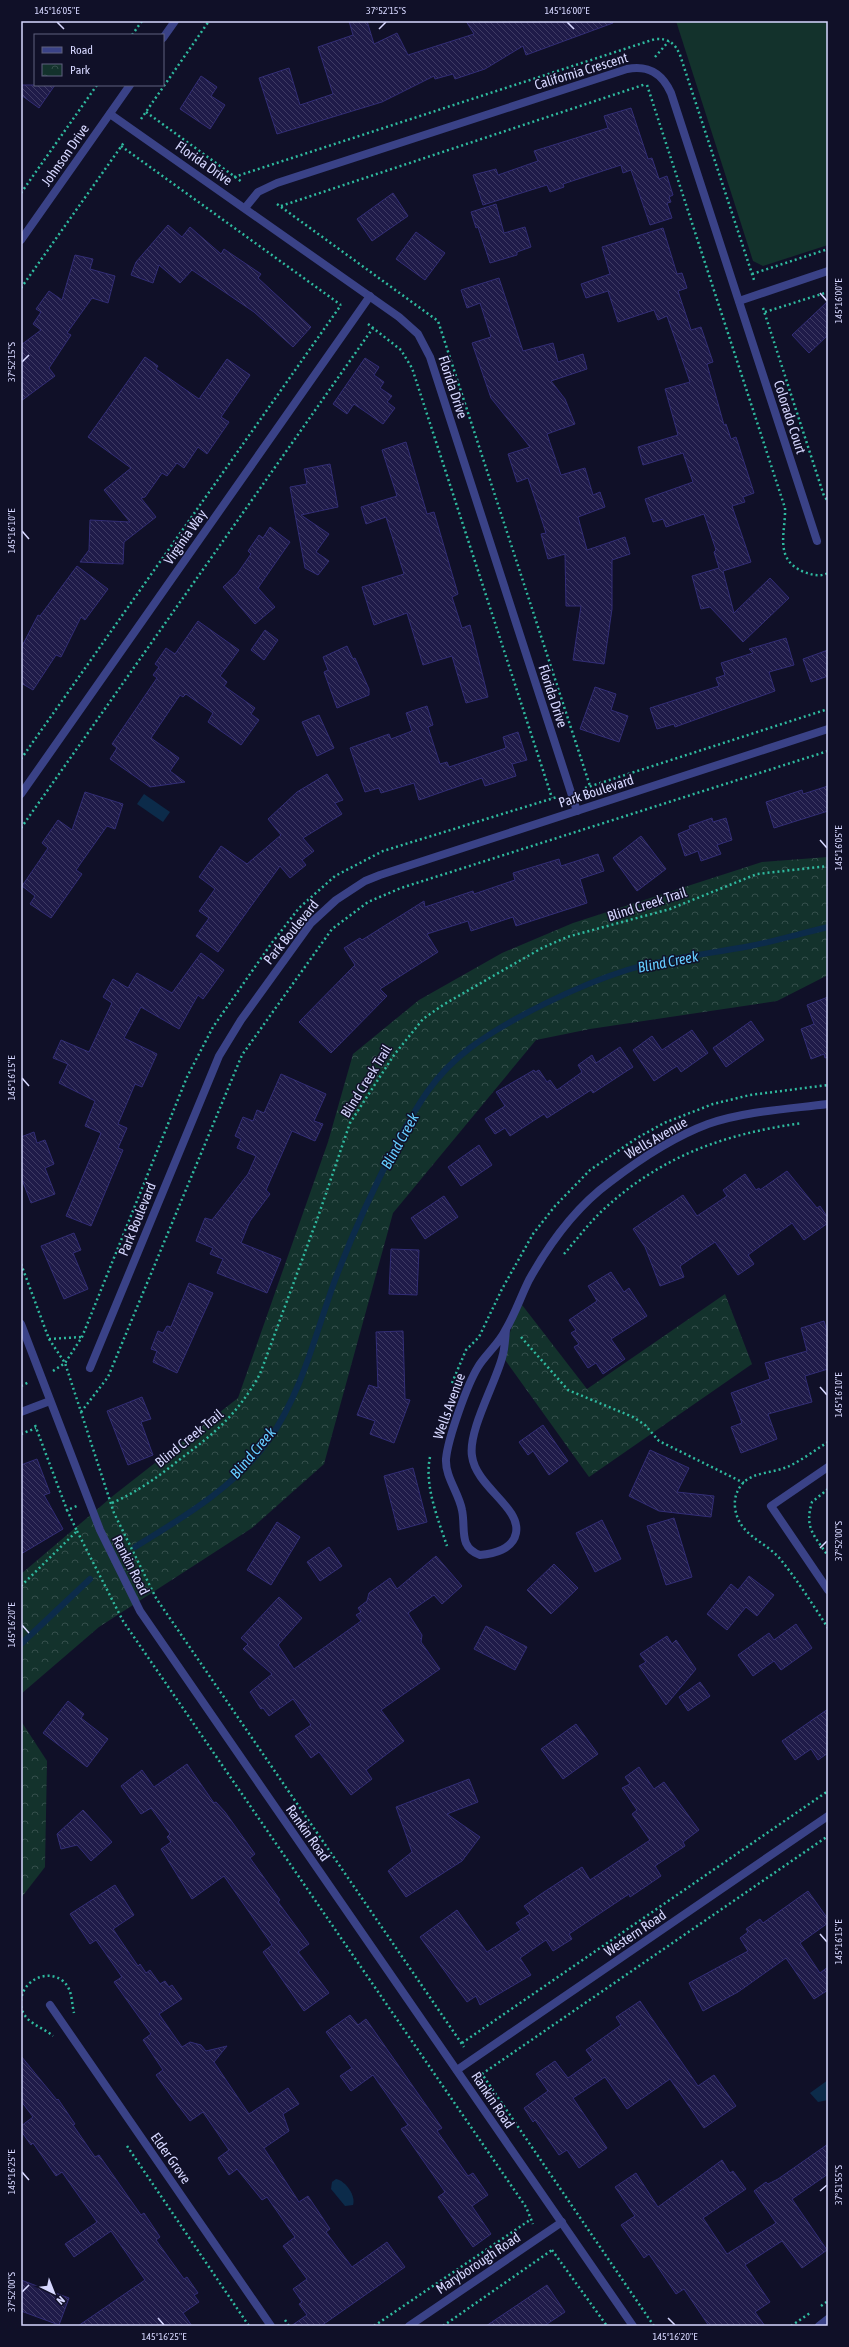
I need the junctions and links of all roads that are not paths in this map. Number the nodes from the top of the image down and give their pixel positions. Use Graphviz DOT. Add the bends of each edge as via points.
graph roads {
  1 [pos="175,21"];
  2 [pos="164,37"];
  3 [pos="129,86"];
  4 [pos="110,114"];
  5 [pos="245,208"];
  6 [pos="21,240"];
  7 [pos="828,272"];
  8 [pos="370,296"];
  9 [pos="739,301"];
  10 [pos="817,541"];
  11 [pos="828,729"];
  12 [pos="21,794"];
  13 [pos="577,811"];
  14 [pos="828,1104"];
  15 [pos="21,1324"];
  16 [pos="506,1330"];
  17 [pos="90,1368"];
  18 [pos="50,1400"];
  19 [pos="21,1412"];
  20 [pos="828,1467"];
  21 [pos="828,1590"];
  22 [pos="828,1816"];
  23 [pos="50,2005"];
  24 [pos="457,2070"];
  25 [pos="562,2222"];
  26 [pos="828,2320"];
  27 [pos="271,2326"];
  28 [pos="409,2326"];
  29 [pos="632,2326"];
  30 [pos="819,2326"];
  1 -- 2 [label="street"];
  3 -- 4 [label="street, Johnson Drive"];
  4 -- 5 [label="street, Florida Drive"];
  4 -- 6 [label="street, Johnson Drive"];
  5 -- 8 [label="street, Florida Drive"];
  5 -- 9 [label="street, California Crescent" via="258,192 270,185 627,69 642,68 660,75 671,93"];
  7 -- 9 [label="street"];
  8 -- 12 [label="street, Virginia Way"];
  8 -- 13 [label="street, Florida Drive" via="418,334 430,357"];
  9 -- 10 [label="street, Colorado Court"];
  11 -- 13 [label="street, Park Boulevard"];
  13 -- 17 [label="street, Park Boulevard" via="366,881 336,900 311,923 241,1020 219,1056"];
  14 -- 16 [label="street, Wells Avenue" via="742,1116 710,1124 675,1139 608,1183 578,1210 548,1248"];
  15 -- 18 [label="street, Rankin Road"];
  16 -- 16 [label="street, Wells Avenue" via="502,1357 475,1430 471,1456 482,1482 498,1496 512,1514 516,1523 516,1533 513,1541 505,1548 480,1555 468,1549 464,1543 461,1507 449,1476 447,1455 452,1432 477,1368"];
  18 -- 19 [label="street"];
  18 -- 24 [label="street, Rankin Road" via="100,1530 127,1587 211,1716"];
  20 -- 21 [label="street" via="771,1506"];
  22 -- 24 [label="street, Western Road"];
  23 -- 27 [label="street, Elder Grove"];
  24 -- 25 [label="street, Rankin Road"];
  25 -- 28 [label="street, Maryborough Road"];
  25 -- 29 [label="street, Rankin Road"];
  26 -- 30 [label="street"];
}
